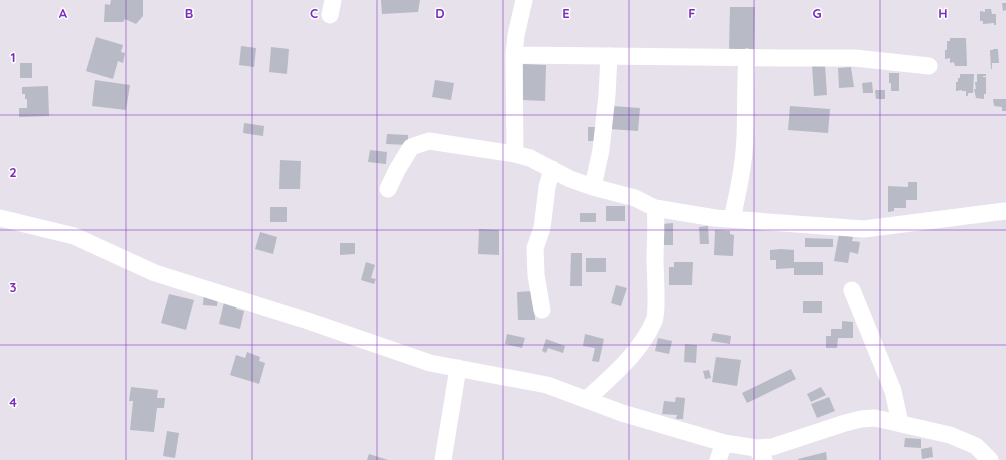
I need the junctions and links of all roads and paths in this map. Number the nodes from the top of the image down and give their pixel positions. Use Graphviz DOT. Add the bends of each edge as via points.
graph roads {
  1 [pos="524,0"];
  2 [pos="514,55"];
  3 [pos="608,56"];
  4 [pos="747,58"];
  5 [pos="929,66"];
  6 [pos="515,154"];
  7 [pos="552,170"];
  8 [pos="593,188"];
  9 [pos="388,189"];
  10 [pos="655,208"];
  11 [pos="1005,211"];
  12 [pos="0,218"];
  13 [pos="732,219"];
  14 [pos="852,290"];
  15 [pos="542,310"];
  16 [pos="458,368"];
  17 [pos="587,399"];
  18 [pos="900,423"];
  19 [pos="724,443"];
  20 [pos="760,454"];
  21 [pos="443,460"];
  22 [pos="718,460"];
  23 [pos="990,460"];
  1 -- 2 [label="street"];
  2 -- 3 [label="street"];
  2 -- 6 [label="street"];
  3 -- 4 [label="street"];
  3 -- 8 [label="street" via="601,150"];
  4 -- 5 [label="street" via="855,58"];
  4 -- 13 [label="street" via="745,139 739,191"];
  6 -- 7 [label="street" via="530,158"];
  6 -- 9 [label="street" via="429,141 411,147"];
  7 -- 8 [label="street"];
  7 -- 15 [label="street" via="542,228 535,248 536,275"];
  8 -- 10 [label="street" via="635,198"];
  10 -- 13 [label="street"];
  10 -- 17 [label="street" via="655,320 638,347"];
  11 -- 13 [label="street" via="864,229"];
  12 -- 16 [label="street" via="74,236 155,273 430,363"];
  14 -- 18 [label="street" via="892,391"];
  16 -- 17 [label="street" via="547,385"];
  16 -- 21 [label="street"];
  17 -- 19 [label="street" via="622,413"];
  18 -- 20 [label="street" via="875,418 846,422 772,447"];
  18 -- 23 [label="street" via="950,435 976,446"];
  19 -- 20 [label="street"];
  19 -- 22 [label="street"];
}
